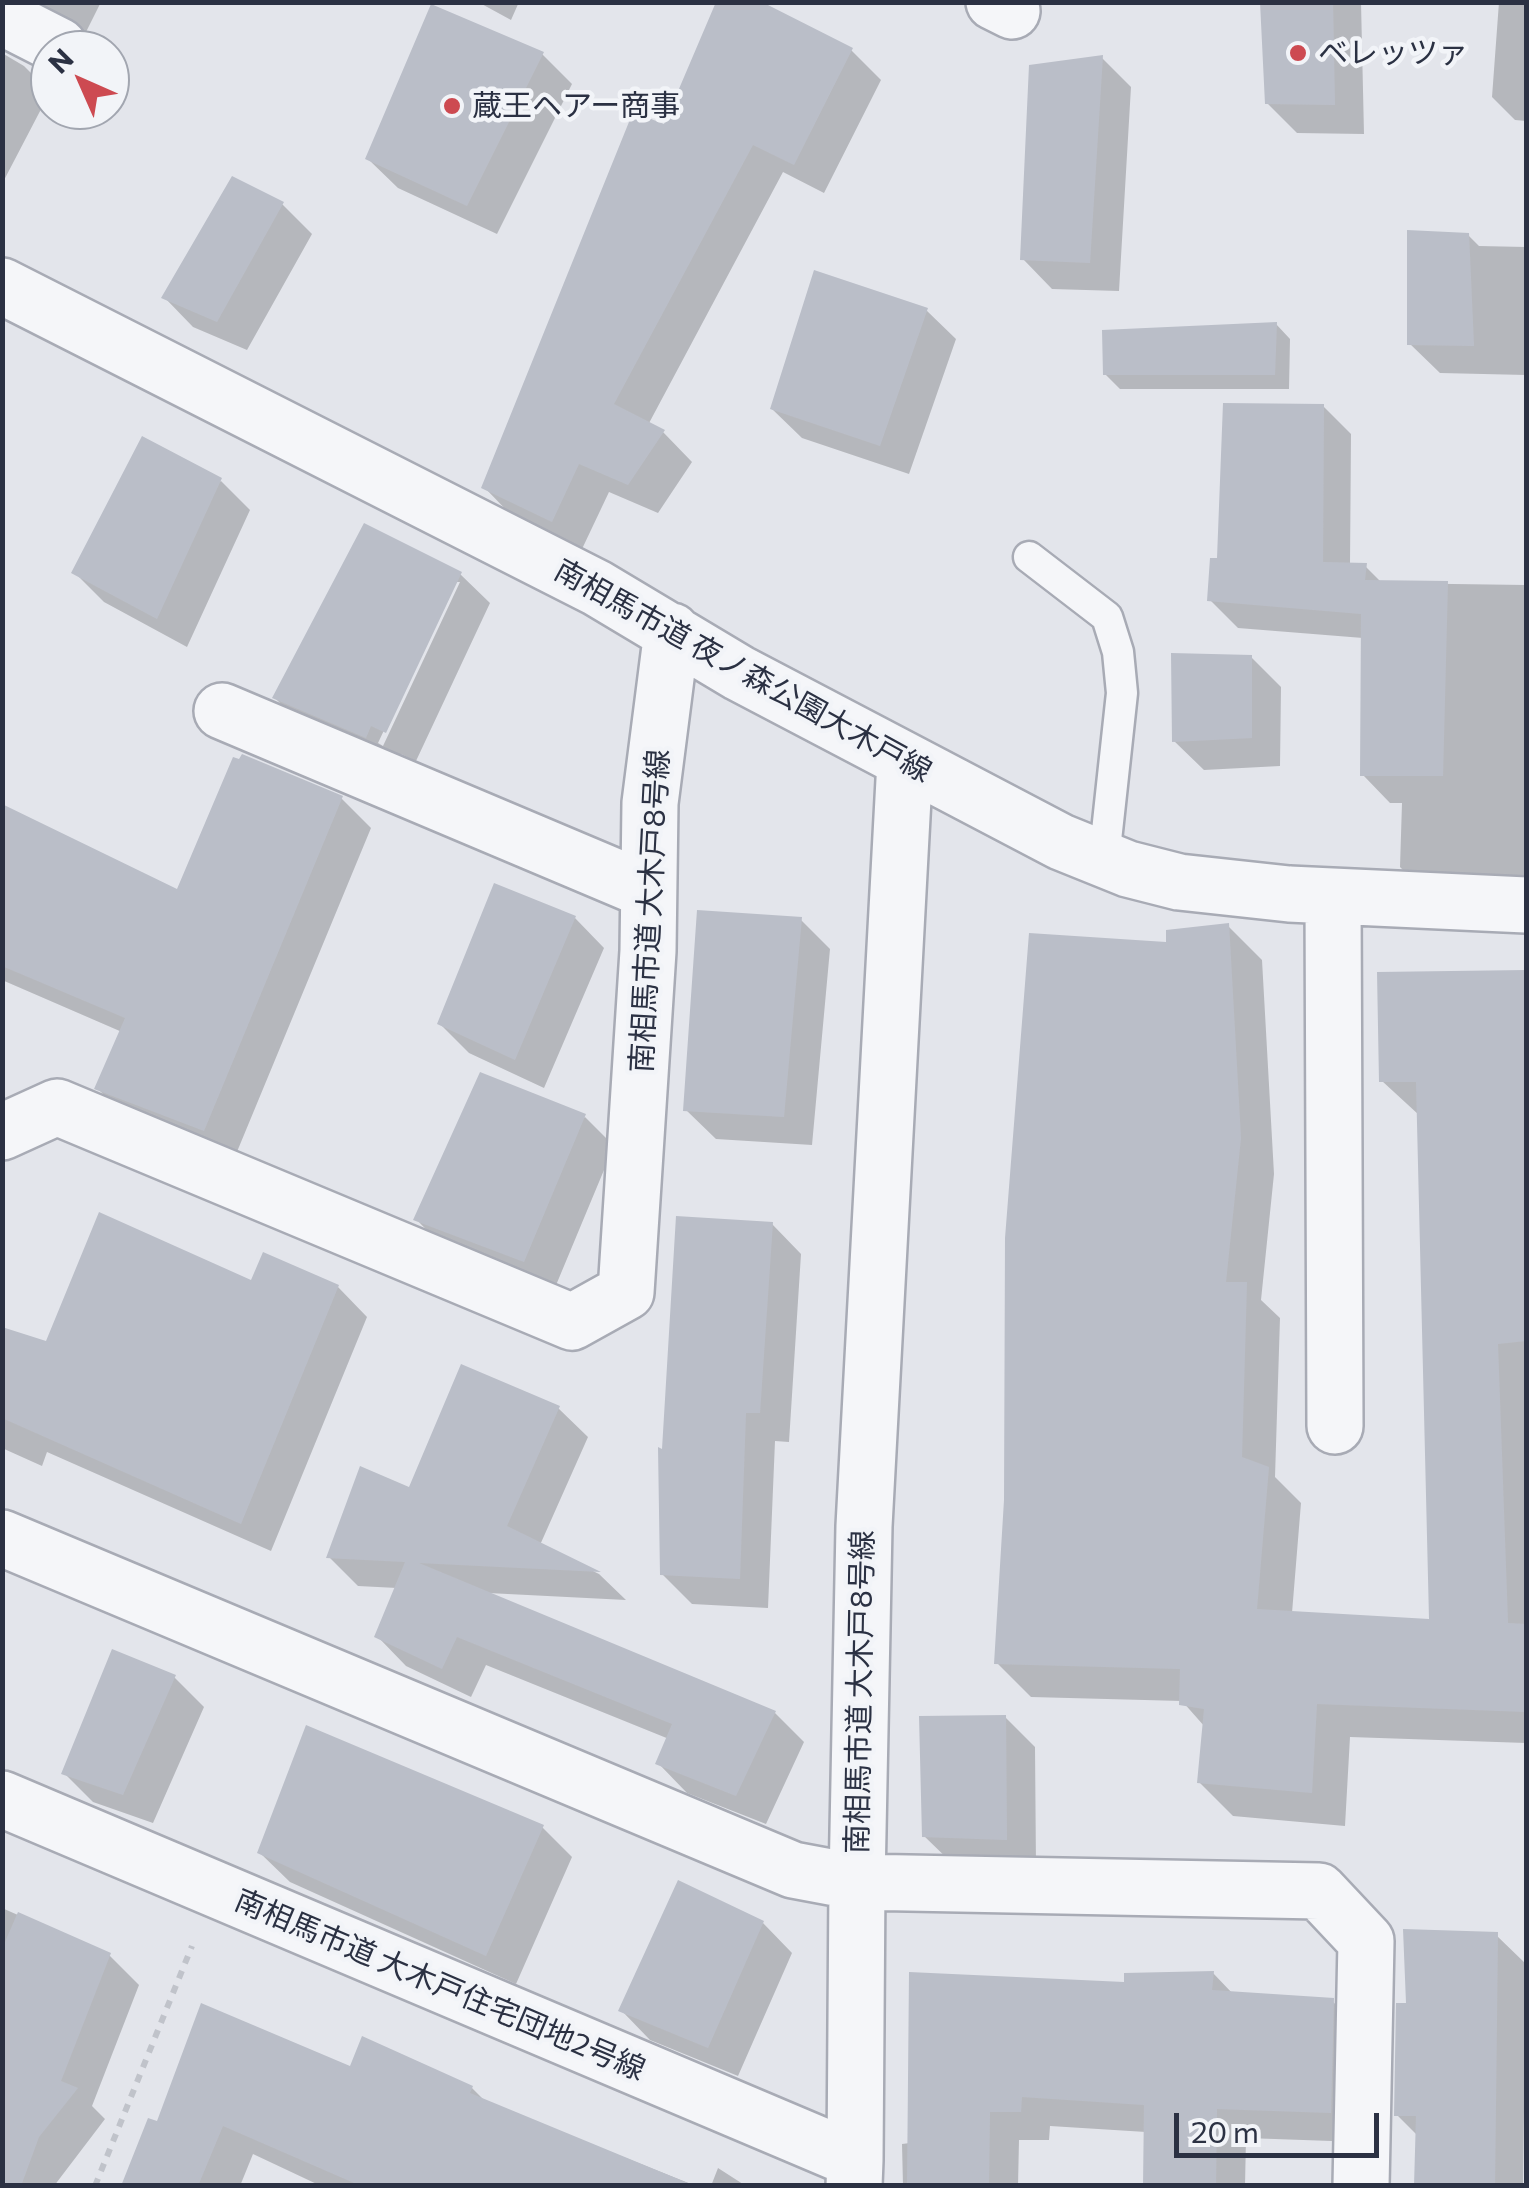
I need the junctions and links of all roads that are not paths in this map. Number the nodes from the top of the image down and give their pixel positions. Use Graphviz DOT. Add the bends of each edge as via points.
graph roads {
  1 [pos="2,17"];
  2 [pos="30,32"];
  3 [pos="2,286"];
  4 [pos="1029,557"];
  5 [pos="672,631"];
  6 [pos="222,711"];
  7 [pos="906,761"];
  8 [pos="1104,860"];
  9 [pos="646,890"];
  10 [pos="1333,896"];
  11 [pos="1526,905"];
  12 [pos="2,1132"];
  13 [pos="1336,1426"];
  14 [pos="2,1538"];
  15 [pos="2,1799"];
  16 [pos="856,1882"];
  17 [pos="854,2173"];
  18 [pos="1361,2186"];
  1 -- 2 [label="street"];
  3 -- 5 [label="street, 南相馬市道 夜ノ森公園大木戸線"];
  4 -- 8 [label="lane" via="1107,617 1118,652 1122,693"];
  5 -- 7 [label="street, 南相馬市道 夜ノ森公園大木戸線"];
  5 -- 9 [label="street, 南相馬市道 大木戸8号線"];
  6 -- 9 [label="street"];
  7 -- 8 [label="street, 南相馬市道 夜ノ森公園大木戸線"];
  7 -- 16 [label="street, 南相馬市道 大木戸8号線" via="864,1526"];
  8 -- 10 [label="street, 南相馬市道 夜ノ森公園大木戸線" via="1179,882"];
  9 -- 12 [label="street, 南相馬市道 大木戸8号線" via="626,1292 572,1322 57,1107"];
  10 -- 11 [label="street, 南相馬市道 夜ノ森公園大木戸線"];
  10 -- 13 [label="street"];
  14 -- 16 [label="street, 南相馬市道 大木戸8号線" via="793,1870"];
  15 -- 17 [label="street, 南相馬市道 大木戸住宅団地2号線"];
  16 -- 17 [label="street"];
  16 -- 18 [label="street" via="1319,1891 1366,1941"];
}
